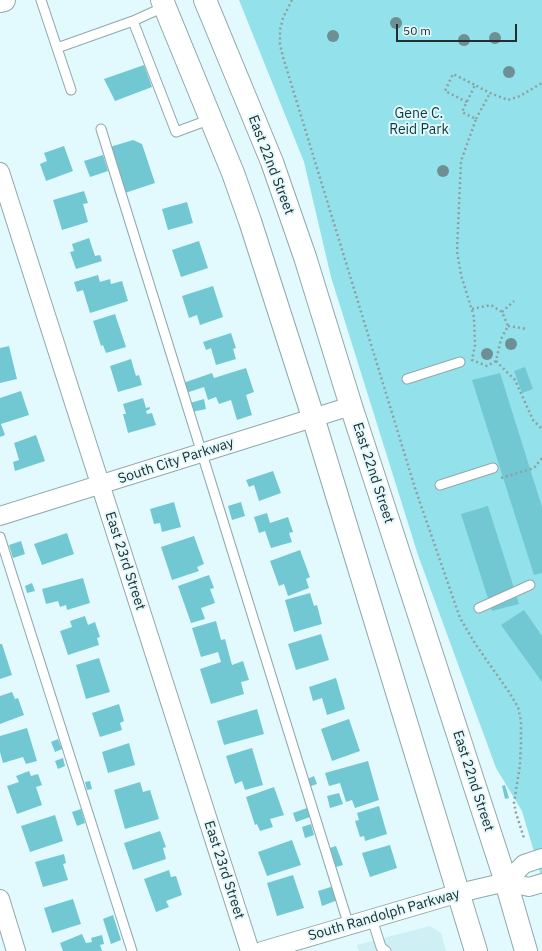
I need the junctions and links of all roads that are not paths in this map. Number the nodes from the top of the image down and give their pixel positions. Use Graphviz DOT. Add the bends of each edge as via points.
graph roads {
  1 [pos="4,0"];
  2 [pos="42,0"];
  3 [pos="205,0"];
  4 [pos="0,1"];
  5 [pos="163,4"];
  6 [pos="133,21"];
  7 [pos="57,48"];
  8 [pos="71,90"];
  9 [pos="211,119"];
  10 [pos="101,129"];
  11 [pos="0,172"];
  12 [pos="460,362"];
  13 [pos="406,379"];
  14 [pos="351,406"];
  15 [pos="313,417"];
  16 [pos="202,452"];
  17 [pos="493,468"];
  18 [pos="100,484"];
  19 [pos="440,485"];
  20 [pos="0,516"];
  21 [pos="0,537"];
  22 [pos="530,585"];
  23 [pos="479,608"];
  24 [pos="542,858"];
  25 [pos="506,882"];
  26 [pos="542,883"];
  27 [pos="459,893"];
  28 [pos="0,899"];
  29 [pos="372,919"];
  30 [pos="349,926"];
  31 [pos="16,951"];
  32 [pos="132,951"];
  33 [pos="250,951"];
  34 [pos="262,951"];
  35 [pos="386,951"];
  36 [pos="476,951"];
  37 [pos="526,951"];
  1 -- 4 [label="main road"];
  2 -- 7 [label="lane"];
  3 -- 14 [label="main road, East 22nd Street" via="272,162 305,257"];
  5 -- 6 [label="lane"];
  5 -- 9 [label="main road"];
  6 -- 7 [label="lane"];
  6 -- 9 [label="lane" via="176,132"];
  7 -- 8 [label="lane"];
  9 -- 15 [label="main road" via="250,221"];
  10 -- 16 [label="lane"];
  11 -- 18 [label="street, East 23rd Street"];
  12 -- 13 [label="lane"];
  14 -- 15 [label="street, South City Parkway"];
  14 -- 25 [label="main road, East 22nd Street"];
  15 -- 16 [label="street, South City Parkway"];
  15 -- 27 [label="main road"];
  16 -- 18 [label="street, South City Parkway"];
  16 -- 30 [label="lane"];
  17 -- 19 [label="lane"];
  18 -- 20 [label="street, South City Parkway"];
  18 -- 33 [label="street, East 23rd Street"];
  21 -- 32 [label="lane"];
  22 -- 23 [label="lane"];
  24 -- 25 [label="street" via="524,864"];
  25 -- 26 [label="street" via="529,887"];
  25 -- 27 [label="street, South Randolph Parkway"];
  25 -- 37 [label="main road, East 22nd Street"];
  27 -- 29 [label="street, South Randolph Parkway"];
  27 -- 36 [label="main road"];
  28 -- 31 [label="street"];
  29 -- 30 [label="street, South Randolph Parkway"];
  29 -- 35 [label="lane" via="381,947"];
  30 -- 34 [label="street, South Randolph Parkway"];
}
